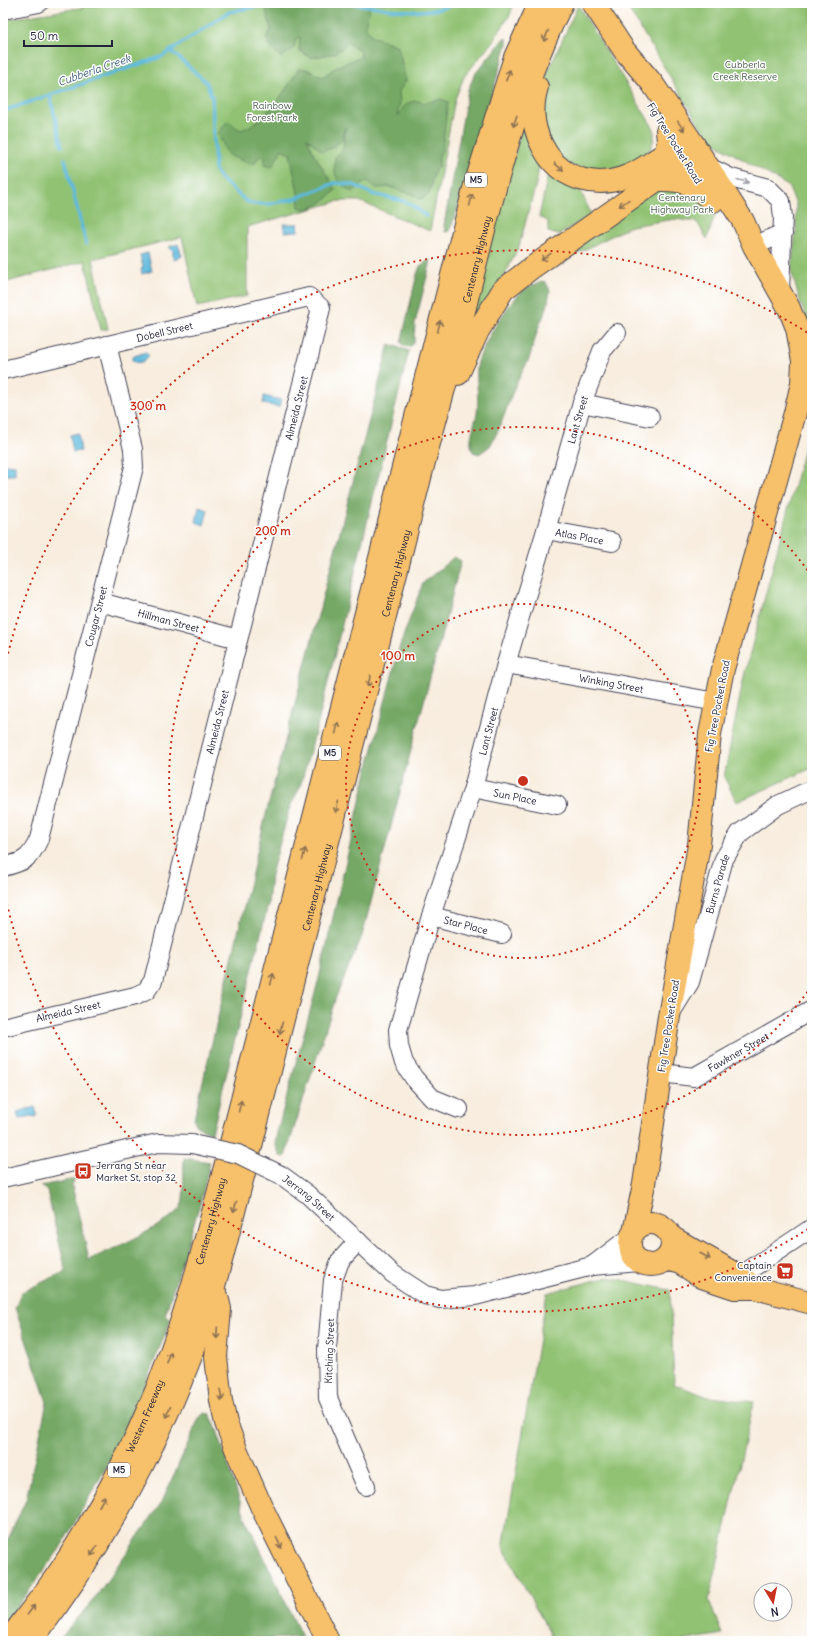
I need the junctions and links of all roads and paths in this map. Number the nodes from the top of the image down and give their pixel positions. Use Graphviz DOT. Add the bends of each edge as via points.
graph roads {
  1 [pos="39,3"];
  2 [pos="540,3"];
  3 [pos="562,3"];
  4 [pos="3,10"];
  5 [pos="599,11"];
  6 [pos="624,50"];
  7 [pos="532,70"];
  8 [pos="677,148"];
  9 [pos="707,166"];
  10 [pos="656,180"];
  11 [pos="713,201"];
  12 [pos="783,233"];
  13 [pos="754,246"];
  14 [pos="780,291"];
  15 [pos="321,308"];
  16 [pos="617,333"];
  17 [pos="107,345"];
  18 [pos="3,370"];
  19 [pos="582,403"];
  20 [pos="650,417"];
  21 [pos="420,481"];
  22 [pos="546,530"];
  23 [pos="612,542"];
  24 [pos="100,602"];
  25 [pos="238,639"];
  26 [pos="506,664"];
  27 [pos="716,702"];
  28 [pos="473,788"];
  29 [pos="812,789"];
  30 [pos="557,805"];
  31 [pos="3,867"];
  32 [pos="431,916"];
  33 [pos="502,934"];
  34 [pos="812,1010"];
  35 [pos="669,1016"];
  36 [pos="3,1026"];
  37 [pos="661,1073"];
  38 [pos="459,1109"];
  39 [pos="238,1156"];
  40 [pos="3,1178"];
  41 [pos="644,1184"];
  42 [pos="810,1231"];
  43 [pos="667,1232"];
  44 [pos="632,1235"];
  45 [pos="358,1241"];
  46 [pos="666,1259"];
  47 [pos="640,1262"];
  48 [pos="592,1266"];
  49 [pos="205,1282"];
  50 [pos="744,1284"];
  51 [pos="812,1303"];
  52 [pos="366,1486"];
  53 [pos="8,1641"];
  54 [pos="31,1641"];
  55 [pos="328,1641"];
  1 -- 4 [label="street"];
  39 -- 2 [label="main road, Centenary Highway / M5, one-way" via="474,185 512,64"];
  3 -- 7 [label="main road, Centenary Highway / M5, one-way"];
  5 -- 6 [label="main road, Fig Tree Pocket Road"];
  6 -- 8 [label="main road, Fig Tree Pocket Road"];
  6 -- 8 [label="main road, Fig Tree Pocket Road, one-way" via="652,83"];
  7 -- 8 [label="main road, one-way" via="537,86 532,110 536,130 543,147 559,169 580,180 604,182 624,178"];
  7 -- 21 [label="main road, Centenary Highway / M5, one-way" via="494,185"];
  8 -- 9 [label="main road, Fig Tree Pocket Road"];
  8 -- 10 [label="main road"];
  8 -- 11 [label="main road, Fig Tree Pocket Road"];
  9 -- 12 [label="street, one-way" via="731,178 768,188 781,201"];
  9 -- 13 [label="main road, Fig Tree Pocket Road" via="743,221"];
  10 -- 11 [label="main road" via="683,181 695,186"];
  10 -- 21 [label="main road, one-way" via="503,290 460,367"];
  11 -- 13 [label="main road, Fig Tree Pocket Road" via="732,227"];
  12 -- 13 [label="street"];
  12 -- 14 [label="street"];
  13 -- 14 [label="main road, Fig Tree Pocket Road"];
  14 -- 27 [label="main road, Fig Tree Pocket Road" via="789,308 801,344 802,383"];
  15 -- 17 [label="street, Dobell Street" via="309,297"];
  15 -- 25 [label="street, Almeida Street"];
  16 -- 19 [label="street, Lant Street" via="602,351"];
  17 -- 18 [label="street, Dobell Street"];
  17 -- 24 [label="street, Cougar Street" via="133,449 134,467"];
  19 -- 20 [label="street"];
  19 -- 22 [label="street, Lant Street"];
  21 -- 39 [label="main road, Centenary Highway / M5, one-way"];
  22 -- 23 [label="street, Atlas Place"];
  22 -- 26 [label="street, Lant Street"];
  24 -- 25 [label="street, Hillman Street"];
  24 -- 31 [label="street, Cougar Street" via="39,839 29,857 23,862"];
  25 -- 36 [label="street, Almeida Street" via="153,981 146,991 135,996"];
  26 -- 27 [label="street, Winking Street"];
  26 -- 28 [label="street, Lant Street"];
  27 -- 35 [label="main road, Fig Tree Pocket Road" via="710,734 699,845"];
  28 -- 30 [label="street, Sun Place"];
  28 -- 32 [label="street, Lant Street"];
  29 -- 35 [label="street, Burns Parade" via="778,805 740,833 724,859 690,982"];
  32 -- 33 [label="street, Star Place"];
  32 -- 38 [label="street, Lant Street" via="398,1030 399,1046 404,1063 432,1098"];
  34 -- 37 [label="street, Fawkner Street" via="694,1077"];
  35 -- 37 [label="main road, Fig Tree Pocket Road"];
  37 -- 41 [label="main road, Fig Tree Pocket Road"];
  39 -- 49 [label="main road, Centenary Highway / M5"];
  40 -- 45 [label="street, Jerrang Street, bridge" via="140,1146 192,1144 238,1154 282,1175 307,1194"];
  41 -- 43 [label="main road, Fig Tree Pocket Road" via="652,1211"];
  41 -- 44 [label="main road, Fig Tree Pocket Road"];
  42 -- 50 [label="street"];
  43 -- 44 [label="main road" via="651,1223 638,1227"];
  43 -- 46 [label="main road" via="672,1249"];
  43 -- 50 [label="main road, Fig Tree Pocket Road, one-way"];
  44 -- 47 [label="main road" via="632,1252"];
  44 -- 48 [label="street, Jerrang Street"];
  45 -- 48 [label="street, Jerrang Street" via="411,1288 440,1299 476,1296"];
  45 -- 52 [label="street, Kitching Street" via="340,1261 333,1280 327,1349 328,1398"];
  46 -- 47 [label="main road" via="654,1265"];
  46 -- 50 [label="main road, Fig Tree Pocket Road" via="680,1263 702,1277"];
  47 -- 48 [label="street, Jerrang Street"];
  53 -- 49 [label="main road, Western Freeway / M5, one-way" via="61,1569 114,1479 151,1403 182,1322"];
  49 -- 54 [label="main road, Western Freeway / M5, one-way" via="190,1360 136,1479 96,1548"];
  49 -- 55 [label="main road, one-way" via="220,1309 217,1328 217,1371 226,1423 262,1508"];
  50 -- 51 [label="main road, Fig Tree Pocket Road"];
}
